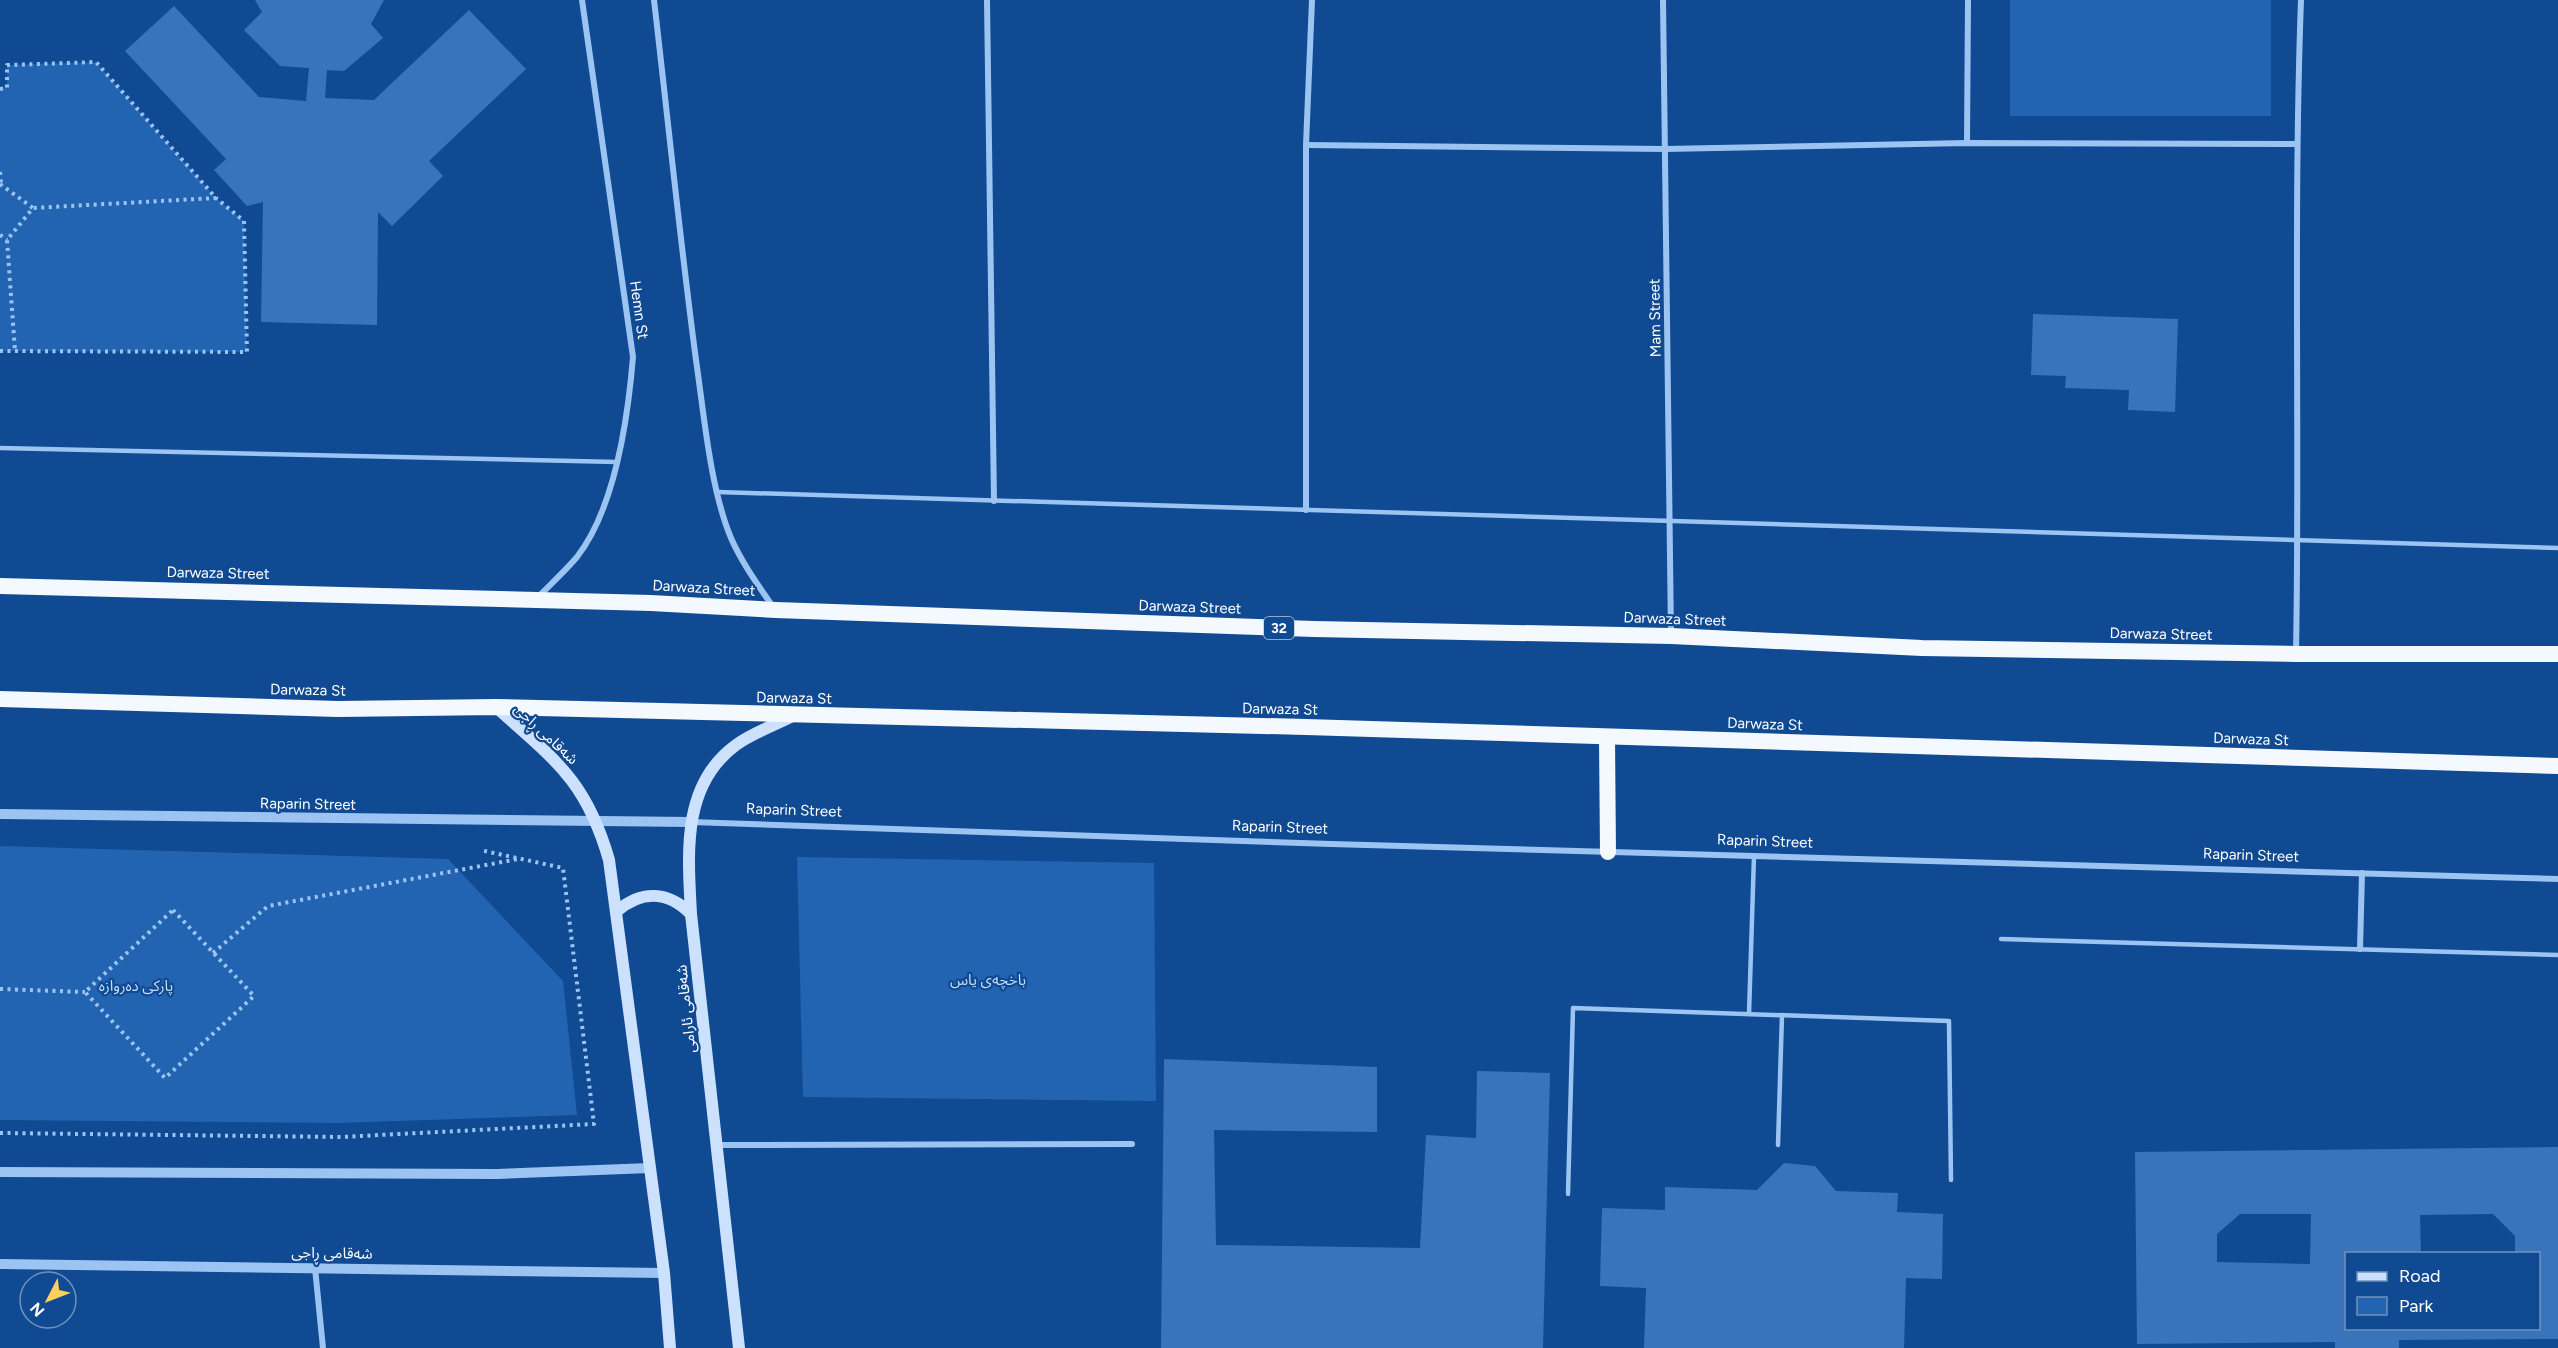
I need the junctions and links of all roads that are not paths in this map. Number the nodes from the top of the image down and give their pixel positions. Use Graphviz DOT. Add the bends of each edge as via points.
graph roads {
  1 [pos="582,0"];
  2 [pos="654,0"];
  3 [pos="987,0"];
  4 [pos="1312,0"];
  5 [pos="1663,0"];
  6 [pos="1968,0"];
  7 [pos="2301,0"];
  8 [pos="1967,143"];
  9 [pos="2295,144"];
  10 [pos="1306,145"];
  11 [pos="1665,149"];
  12 [pos="0,448"];
  13 [pos="616,462"];
  14 [pos="718,492"];
  15 [pos="994,501"];
  16 [pos="1306,510"];
  17 [pos="1670,522"];
  18 [pos="2298,539"];
  19 [pos="2558,548"];
  20 [pos="0,586"];
  21 [pos="535,600"];
  22 [pos="776,610"];
  23 [pos="1671,636"];
  24 [pos="2296,654"];
  25 [pos="2558,654"];
  26 [pos="0,699"];
  27 [pos="496,707"];
  28 [pos="793,716"];
  29 [pos="1607,738"];
  30 [pos="2558,766"];
  31 [pos="0,814"];
  32 [pos="598,822"];
  33 [pos="690,822"];
  34 [pos="1608,852"];
  35 [pos="1754,856"];
  36 [pos="2362,873"];
  37 [pos="2558,879"];
  38 [pos="617,911"];
  39 [pos="691,914"];
  40 [pos="2001,939"];
  41 [pos="2360,949"];
  42 [pos="2558,955"];
  43 [pos="1749,1014"];
  44 [pos="1782,1015"];
  45 [pos="1132,1143"];
  46 [pos="715,1145"];
  47 [pos="1778,1145"];
  48 [pos="650,1168"];
  49 [pos="0,1172"];
  50 [pos="1951,1180"];
  51 [pos="1568,1194"];
  52 [pos="0,1264"];
  53 [pos="315,1267"];
  54 [pos="664,1273"];
  55 [pos="323,1348"];
  56 [pos="670,1348"];
  57 [pos="739,1348"];
  1 -- 13 [label="street, Hemn St" via="633,357 629,409"];
  2 -- 14 [label="street" via="705,427"];
  3 -- 15 [label="street"];
  4 -- 10 [label="street"];
  5 -- 11 [label="street, Mam Street"];
  6 -- 8 [label="street"];
  7 -- 9 [label="street"];
  8 -- 9 [label="street"];
  8 -- 11 [label="street"];
  9 -- 18 [label="street"];
  10 -- 11 [label="street"];
  10 -- 16 [label="street"];
  11 -- 17 [label="street, Mam Street"];
  12 -- 13 [label="lane"];
  13 -- 21 [label="street, Hemn St" via="593,531 577,556"];
  14 -- 15 [label="lane"];
  14 -- 22 [label="street" via="730,536 747,570"];
  15 -- 16 [label="lane"];
  16 -- 17 [label="lane"];
  17 -- 18 [label="lane"];
  17 -- 23 [label="street, Mam Street"];
  18 -- 19 [label="lane"];
  18 -- 24 [label="street"];
  20 -- 21 [label="highway, Darwaza Street / 32"];
  21 -- 22 [label="highway, Darwaza Street / 32"];
  22 -- 23 [label="highway, Darwaza Street / 32" via="1314,629"];
  23 -- 24 [label="highway, Darwaza Street / 32" via="1922,648"];
  24 -- 25 [label="highway, Darwaza Street / 32"];
  26 -- 27 [label="highway, Darwaza St" via="338,709"];
  27 -- 28 [label="highway, Darwaza St"];
  27 -- 32 [label="main road, شەقامی ڕاجی" via="569,775"];
  28 -- 29 [label="highway, Darwaza St"];
  28 -- 33 [label="main road, شەقامی ئارامی" via="736,745 714,766 699,793"];
  29 -- 30 [label="highway, Darwaza St"];
  29 -- 34 [label="highway"];
  31 -- 32 [label="street, Raparin Street"];
  32 -- 33 [label="street, Raparin Street"];
  32 -- 38 [label="main road, شەقامی ڕاجی"];
  33 -- 34 [label="street, Raparin Street"];
  33 -- 39 [label="main road, شەقامی ئارامی"];
  34 -- 35 [label="street, Raparin Street"];
  35 -- 36 [label="street, Raparin Street"];
  35 -- 43 [label="lane"];
  36 -- 37 [label="street, Raparin Street"];
  36 -- 41 [label="street"];
  38 -- 39 [label="main road" via="640,896 654,895 668,897"];
  38 -- 48 [label="main road, شەقامی ڕاجی"];
  39 -- 46 [label="main road, شەقامی ئارامی"];
  40 -- 41 [label="lane"];
  41 -- 42 [label="lane"];
  43 -- 44 [label="lane"];
  43 -- 51 [label="lane" via="1573,1008"];
  44 -- 47 [label="lane"];
  44 -- 50 [label="lane" via="1950,1020"];
  45 -- 46 [label="street"];
  46 -- 57 [label="main road, شەقامی ئارامی"];
  48 -- 49 [label="street" via="497,1174"];
  48 -- 54 [label="main road, شەقامی ڕاجی"];
  52 -- 53 [label="street, شەقامی ڕاجی"];
  53 -- 54 [label="street, شەقامی ڕاجی"];
  53 -- 55 [label="street"];
  54 -- 56 [label="main road, شەقامی ڕاجی"];
}
